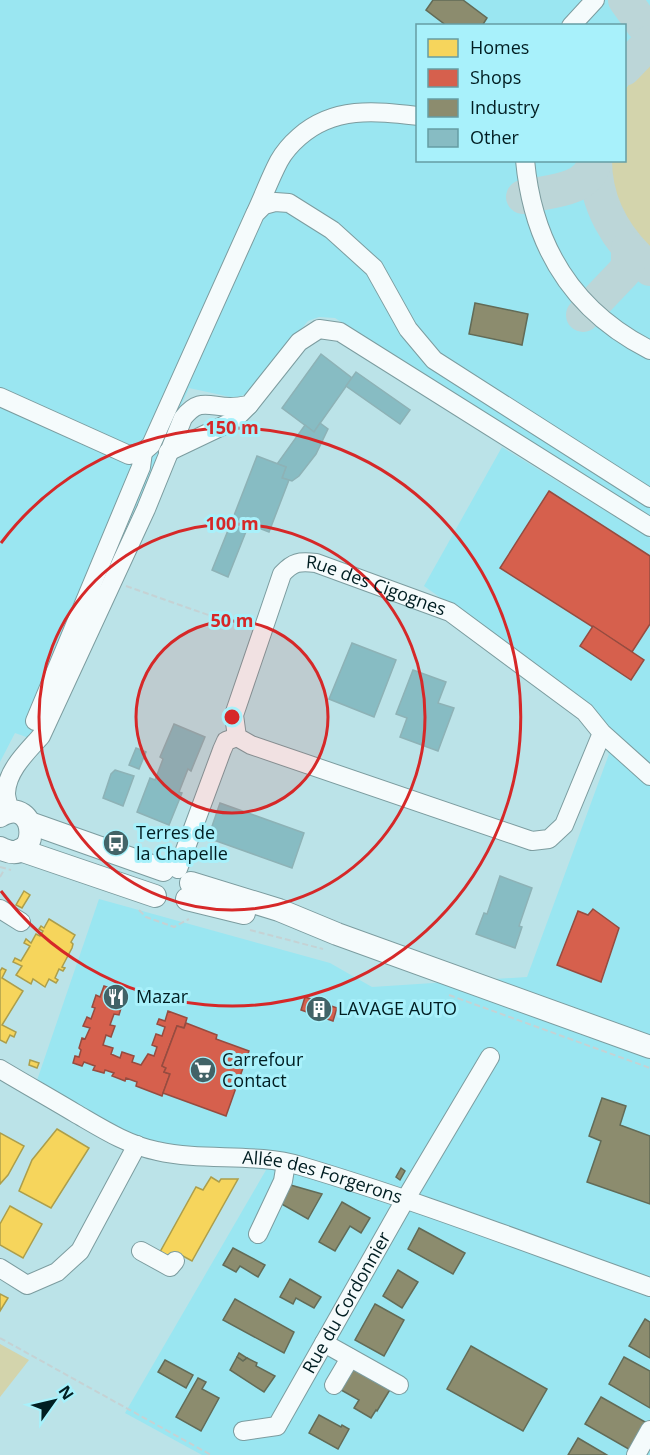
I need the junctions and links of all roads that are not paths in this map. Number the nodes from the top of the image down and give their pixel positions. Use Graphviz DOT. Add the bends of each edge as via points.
graph roads {
  1 [pos="595,0"];
  2 [pos="573,24"];
  3 [pos="416,116"];
  4 [pos="525,162"];
  5 [pos="255,214"];
  6 [pos="650,350"];
  7 [pos="0,397"];
  8 [pos="249,405"];
  9 [pos="143,452"];
  10 [pos="168,452"];
  11 [pos="650,498"];
  12 [pos="650,527"];
  13 [pos="602,733"];
  14 [pos="237,737"];
  15 [pos="20,759"];
  16 [pos="650,776"];
  17 [pos="3,813"];
  18 [pos="30,823"];
  19 [pos="7,859"];
  20 [pos="183,888"];
  21 [pos="147,902"];
  22 [pos="0,909"];
  23 [pos="21,922"];
  24 [pos="650,1047"];
  25 [pos="490,1057"];
  26 [pos="0,1069"];
  27 [pos="137,1145"];
  28 [pos="286,1163"];
  29 [pos="405,1200"];
  30 [pos="258,1234"];
  31 [pos="141,1251"];
  32 [pos="175,1261"];
  33 [pos="0,1268"];
  34 [pos="650,1287"];
  35 [pos="324,1343"];
  36 [pos="350,1358"];
  37 [pos="334,1385"];
  38 [pos="399,1385"];
  39 [pos="650,1430"];
  40 [pos="243,1431"];
  41 [pos="636,1455"];
  1 -- 2 [label="street"];
  3 -- 5 [label="street" via="352,112 307,130 279,161"];
  4 -- 6 [label="street" via="538,224 560,270 600,319"];
  5 -- 9 [label="street" via="151,445"];
  5 -- 11 [label="street" via="264,205 289,203 332,230 374,268 408,329 434,360"];
  7 -- 9 [label="street" via="129,455"];
  8 -- 10 [label="street" via="232,421"];
  8 -- 10 [label="street" via="202,404 191,408"];
  8 -- 12 [label="street" via="299,342 319,330 339,332"];
  9 -- 15 [label="street" via="141,467"];
  10 -- 15 [label="street" via="146,509 42,736"];
  13 -- 14 [label="street" via="564,825 549,839 532,842 286,759"];
  13 -- 14 [label="street, Rue des Cigognes" via="585,712 450,612 316,563 300,561 282,574 234,715"];
  13 -- 16 [label="street, Rue des Cigognes"];
  14 -- 20 [label="street" via="226,741 222,750"];
  15 -- 17 [label="street" via="8,781"];
  17 -- 18 [label="main road" via="22,814"];
  18 -- 19 [label="main road" via="31,836 25,847"];
  18 -- 20 [label="main road"];
  19 -- 21 [label="main road"];
  20 -- 21 [label="main road" via="177,906"];
  20 -- 21 [label="main road" via="155,879"];
  20 -- 24 [label="main road"];
  22 -- 23 [label="street"];
  25 -- 29 [label="street, Rue du Cordonnier"];
  26 -- 27 [label="street, Allée des Forgerons"];
  27 -- 28 [label="street, Allée des Forgerons" via="182,1156"];
  27 -- 33 [label="street" via="80,1251 57,1272 27,1285"];
  28 -- 29 [label="street, Allée des Forgerons"];
  28 -- 30 [label="street" via="283,1181"];
  29 -- 34 [label="street, Allée des Forgerons"];
  29 -- 35 [label="street, Rue du Cordonnier"];
  31 -- 32 [label="street" via="170,1267"];
  35 -- 36 [label="street"];
  35 -- 40 [label="street, Rue du Cordonnier" via="277,1426"];
  36 -- 37 [label="street"];
  36 -- 38 [label="street"];
  39 -- 41 [label="street"];
}
